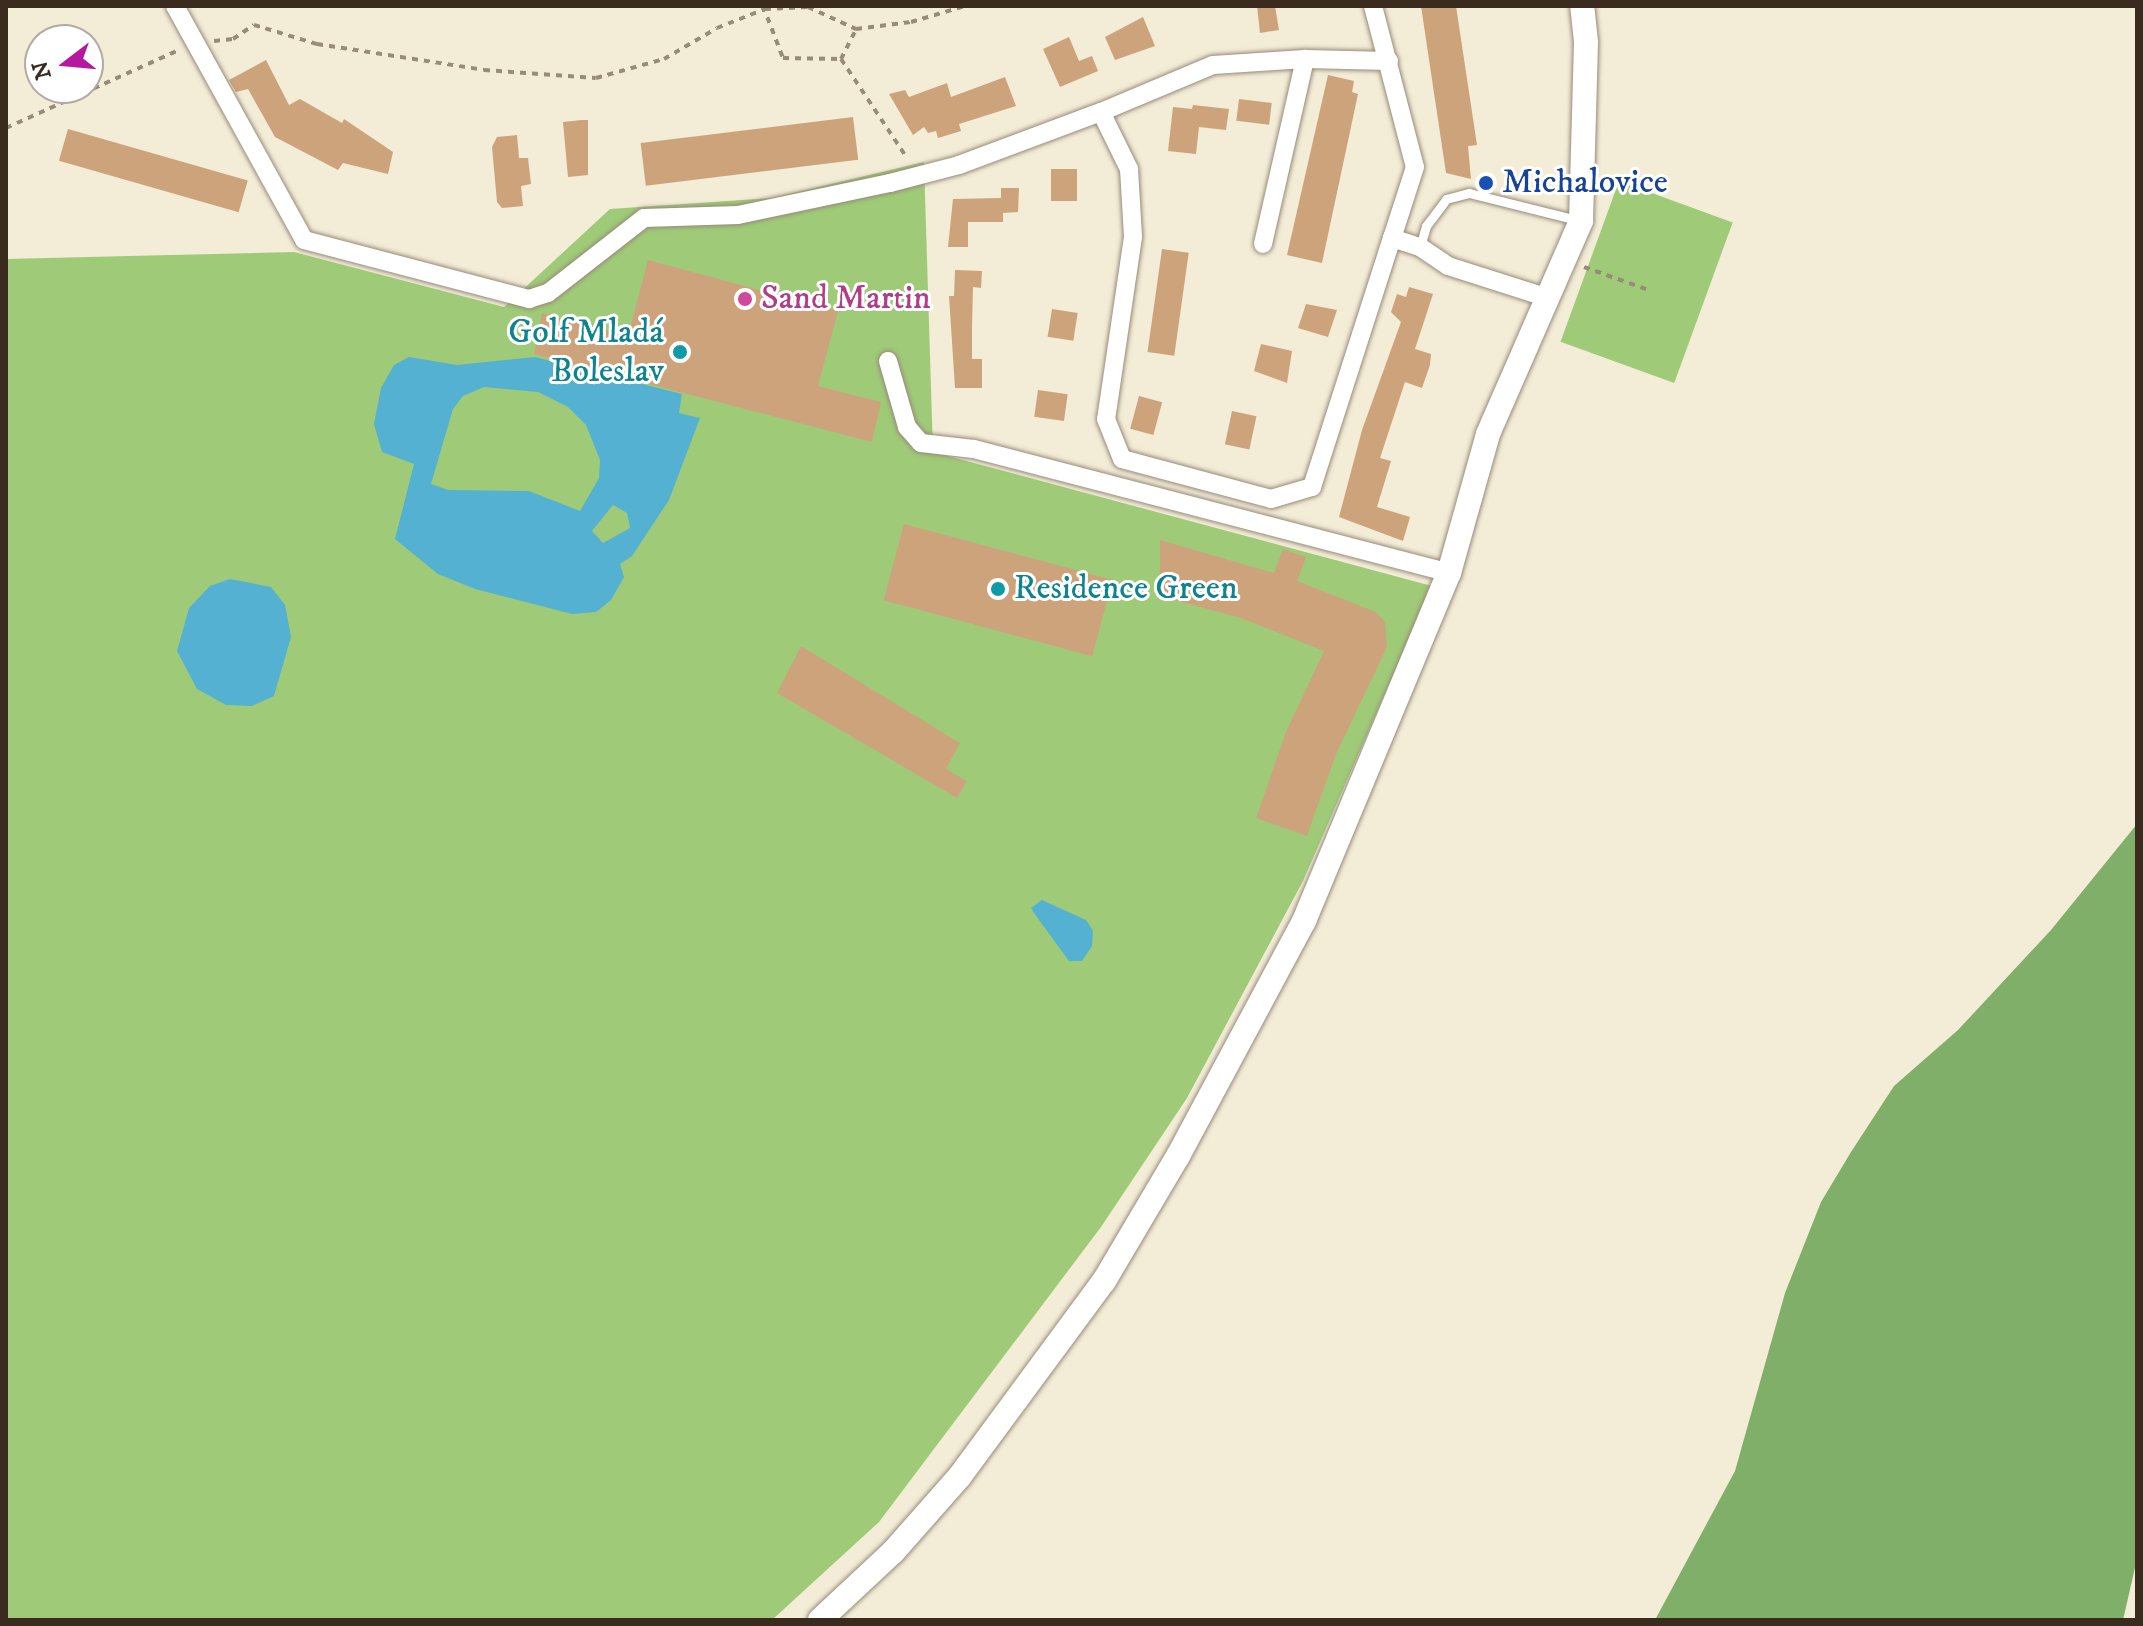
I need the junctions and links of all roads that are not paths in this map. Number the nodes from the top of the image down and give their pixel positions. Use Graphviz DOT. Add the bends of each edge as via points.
graph roads {
  1 [pos="175,6"];
  2 [pos="1373,6"];
  3 [pos="1582,6"];
  4 [pos="1305,59"];
  5 [pos="1389,61"];
  6 [pos="1101,112"];
  7 [pos="1581,221"];
  8 [pos="1392,238"];
  9 [pos="1263,244"];
  10 [pos="1420,247"];
  11 [pos="1548,298"];
  12 [pos="888,361"];
  13 [pos="1449,573"];
  14 [pos="820,1620"];
  1 -- 6 [label="street" via="304,240 529,299 548,293 644,218 738,215 919,176"];
  2 -- 5 [label="street"];
  3 -- 7 [label="street" via="1586,42"];
  4 -- 5 [label="street"];
  4 -- 6 [label="street" via="1201,68"];
  4 -- 9 [label="street"];
  5 -- 8 [label="street" via="1415,167"];
  6 -- 8 [label="street" via="1129,169 1131,196 1133,237 1106,419 1122,459 1271,499 1312,487"];
  7 -- 10 [label="lane" via="1469,193 1446,199 1426,226"];
  7 -- 11 [label="street"];
  8 -- 10 [label="street"];
  10 -- 11 [label="street" via="1448,266"];
  11 -- 13 [label="street" via="1488,434"];
  12 -- 13 [label="street" via="907,427 921,443 974,449"];
  13 -- 14 [label="street" via="1304,921 1104,1281 960,1476 893,1552"];
}
